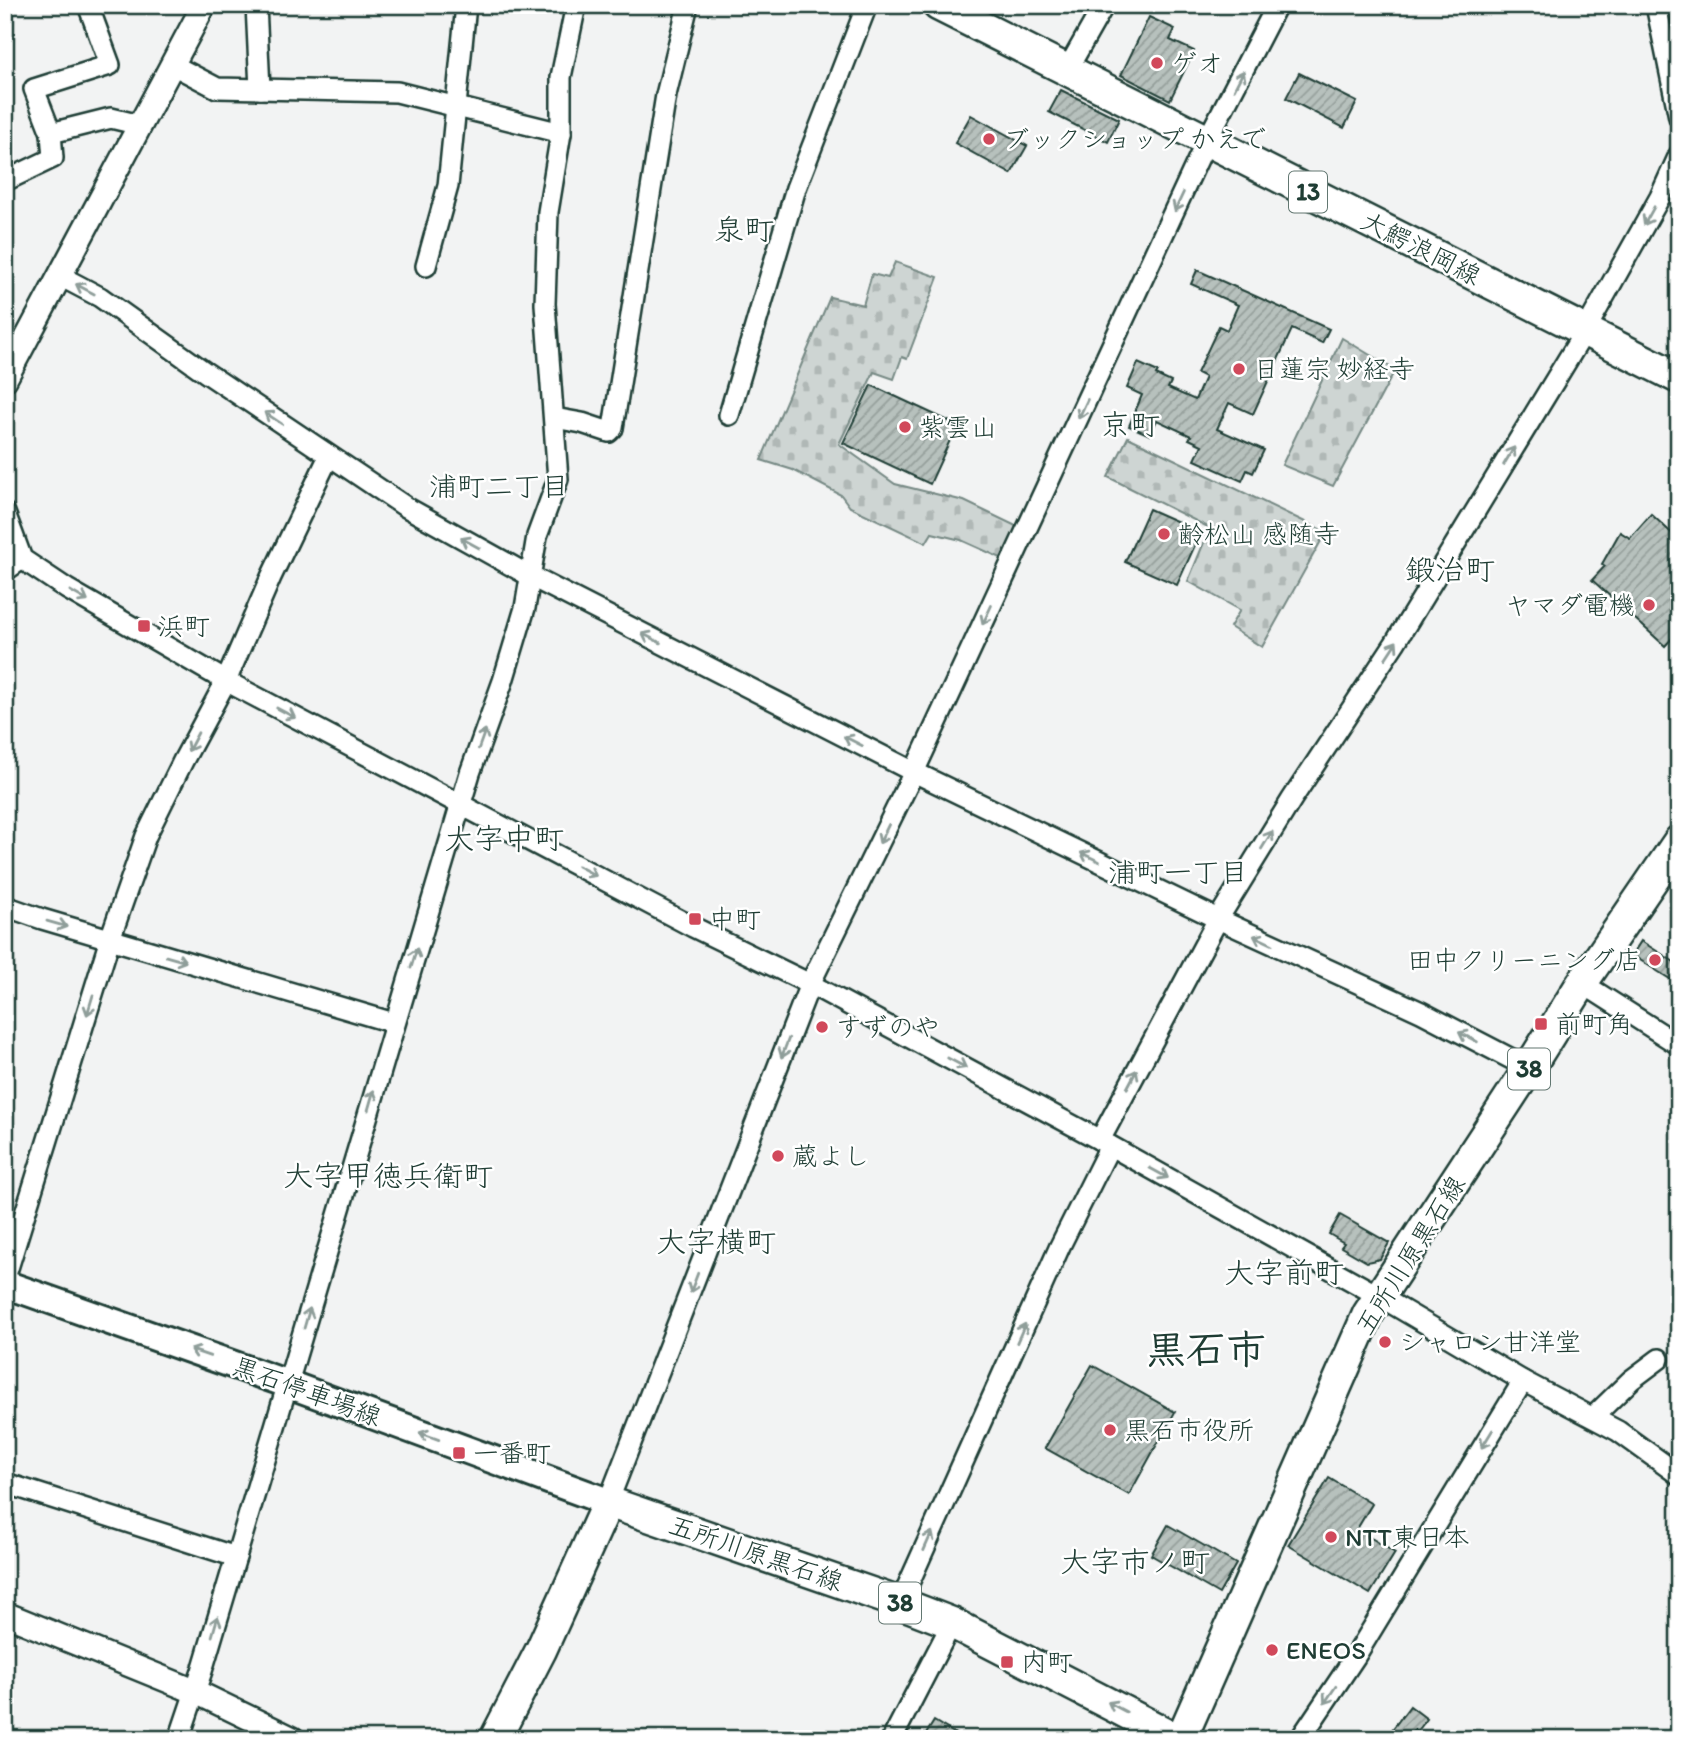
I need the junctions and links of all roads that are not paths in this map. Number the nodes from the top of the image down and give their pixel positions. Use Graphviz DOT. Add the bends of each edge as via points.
graph roads {
  1 [pos="88,5"];
  2 [pos="204,5"];
  3 [pos="256,5"];
  4 [pos="466,5"];
  5 [pos="576,5"];
  6 [pos="688,5"];
  7 [pos="867,5"];
  8 [pos="1104,5"];
  9 [pos="1277,5"];
  10 [pos="1656,5"];
  11 [pos="953,9"];
  12 [pos="173,65"];
  13 [pos="1067,70"];
  14 [pos="260,89"];
  15 [pos="455,105"];
  16 [pos="1679,117"];
  17 [pos="141,125"];
  18 [pos="51,132"];
  19 [pos="561,133"];
  20 [pos="1207,141"];
  21 [pos="1679,155"];
  22 [pos="5,181"];
  23 [pos="426,266"];
  24 [pos="60,276"];
  25 [pos="1585,331"];
  26 [pos="1679,378"];
  27 [pos="5,379"];
  28 [pos="729,415"];
  29 [pos="554,418"];
  30 [pos="329,456"];
  31 [pos="5,513"];
  32 [pos="22,559"];
  33 [pos="5,571"];
  34 [pos="530,576"];
  35 [pos="226,681"];
  36 [pos="914,772"];
  37 [pos="462,805"];
  38 [pos="1679,841"];
  39 [pos="5,906"];
  40 [pos="1218,919"];
  41 [pos="110,939"];
  42 [pos="1582,983"];
  43 [pos="810,984"];
  44 [pos="394,1023"];
  45 [pos="1679,1045"];
  46 [pos="1529,1069"];
  47 [pos="1105,1143"];
  48 [pos="5,1278"];
  49 [pos="5,1284"];
  50 [pos="1379,1296"];
  51 [pos="1659,1359"];
  52 [pos="1523,1381"];
  53 [pos="288,1384"];
  54 [pos="1592,1417"];
  55 [pos="1679,1475"];
  56 [pos="5,1483"];
  57 [pos="608,1502"];
  58 [pos="236,1558"];
  59 [pos="900,1603"];
  60 [pos="5,1614"];
  61 [pos="952,1623"];
  62 [pos="194,1691"];
  63 [pos="179,1739"];
  64 [pos="293,1739"];
  65 [pos="495,1739"];
  66 [pos="892,1739"];
  67 [pos="1179,1739"];
  68 [pos="1300,1739"];
  1 -- 18 [label="street" via="110,65 34,89"];
  2 -- 12 [label="street"];
  3 -- 14 [label="street"];
  4 -- 15 [label="street"];
  5 -- 19 [label="street" via="561,76"];
  6 -- 29 [label="street" via="666,95 613,428 609,432"];
  7 -- 28 [label="street" via="796,188"];
  8 -- 13 [label="street"];
  20 -- 9 [label="street, one-way"];
  10 -- 16 [label="street"];
  11 -- 13 [label="main road, 大鰐浪岡線 / 13"];
  12 -- 14 [label="street" via="216,88"];
  12 -- 17 [label="street"];
  13 -- 20 [label="main road, 大鰐浪岡線 / 13"];
  14 -- 15 [label="street" via="397,92"];
  15 -- 19 [label="street"];
  15 -- 23 [label="street" via="448,186"];
  17 -- 18 [label="street" via="111,118"];
  17 -- 24 [label="street"];
  18 -- 22 [label="street" via="52,158"];
  19 -- 29 [label="street" via="548,212 545,285"];
  20 -- 25 [label="main road, 大鰐浪岡線 / 13"];
  20 -- 36 [label="street, one-way"];
  21 -- 25 [label="street, one-way"];
  24 -- 27 [label="street"];
  30 -- 24 [label="street, one-way" via="100,297"];
  25 -- 26 [label="main road, 大鰐浪岡線 / 13"];
  40 -- 25 [label="street, one-way" via="1395,643"];
  29 -- 34 [label="street" via="558,479 537,536"];
  34 -- 30 [label="street, one-way" via="405,507"];
  30 -- 35 [label="street"];
  31 -- 32 [label="street"];
  32 -- 33 [label="street"];
  32 -- 35 [label="street, one-way"];
  36 -- 34 [label="street, one-way"];
  37 -- 34 [label="street, one-way" via="525,608"];
  35 -- 37 [label="street, one-way"];
  35 -- 41 [label="street, one-way" via="146,836"];
  40 -- 36 [label="street, one-way"];
  36 -- 43 [label="street, one-way"];
  37 -- 43 [label="street, one-way"];
  44 -- 37 [label="street, one-way"];
  38 -- 42 [label="main road, 五所川原黒石線 / 38"];
  39 -- 41 [label="street, one-way"];
  46 -- 40 [label="street, one-way" via="1421,1012"];
  47 -- 40 [label="street, one-way"];
  41 -- 44 [label="street, one-way"];
  41 -- 48 [label="street, one-way"];
  42 -- 45 [label="street"];
  42 -- 46 [label="main road, 五所川原黒石線 / 38"];
  43 -- 47 [label="street, one-way"];
  43 -- 57 [label="street, one-way"];
  53 -- 44 [label="street, one-way"];
  46 -- 50 [label="main road, 五所川原黒石線 / 38"];
  47 -- 50 [label="street, one-way"];
  59 -- 47 [label="street, one-way"];
  53 -- 49 [label="main road, 黒石停車場線, one-way"];
  50 -- 52 [label="street"];
  50 -- 67 [label="main road, 五所川原黒石線 / 38"];
  51 -- 54 [label="street"];
  52 -- 54 [label="street"];
  52 -- 68 [label="street, one-way"];
  57 -- 53 [label="main road, 黒石停車場線, one-way"];
  53 -- 58 [label="street"];
  54 -- 55 [label="street"];
  56 -- 58 [label="street"];
  57 -- 59 [label="main road, 五所川原黒石線 / 38"];
  57 -- 65 [label="main road"];
  62 -- 58 [label="street, one-way"];
  59 -- 61 [label="main road, 五所川原黒石線 / 38"];
  60 -- 62 [label="street"];
  61 -- 66 [label="street"];
  67 -- 61 [label="main road, 五所川原黒石線 / 38, one-way"];
  62 -- 63 [label="street"];
  62 -- 64 [label="street"];
}
